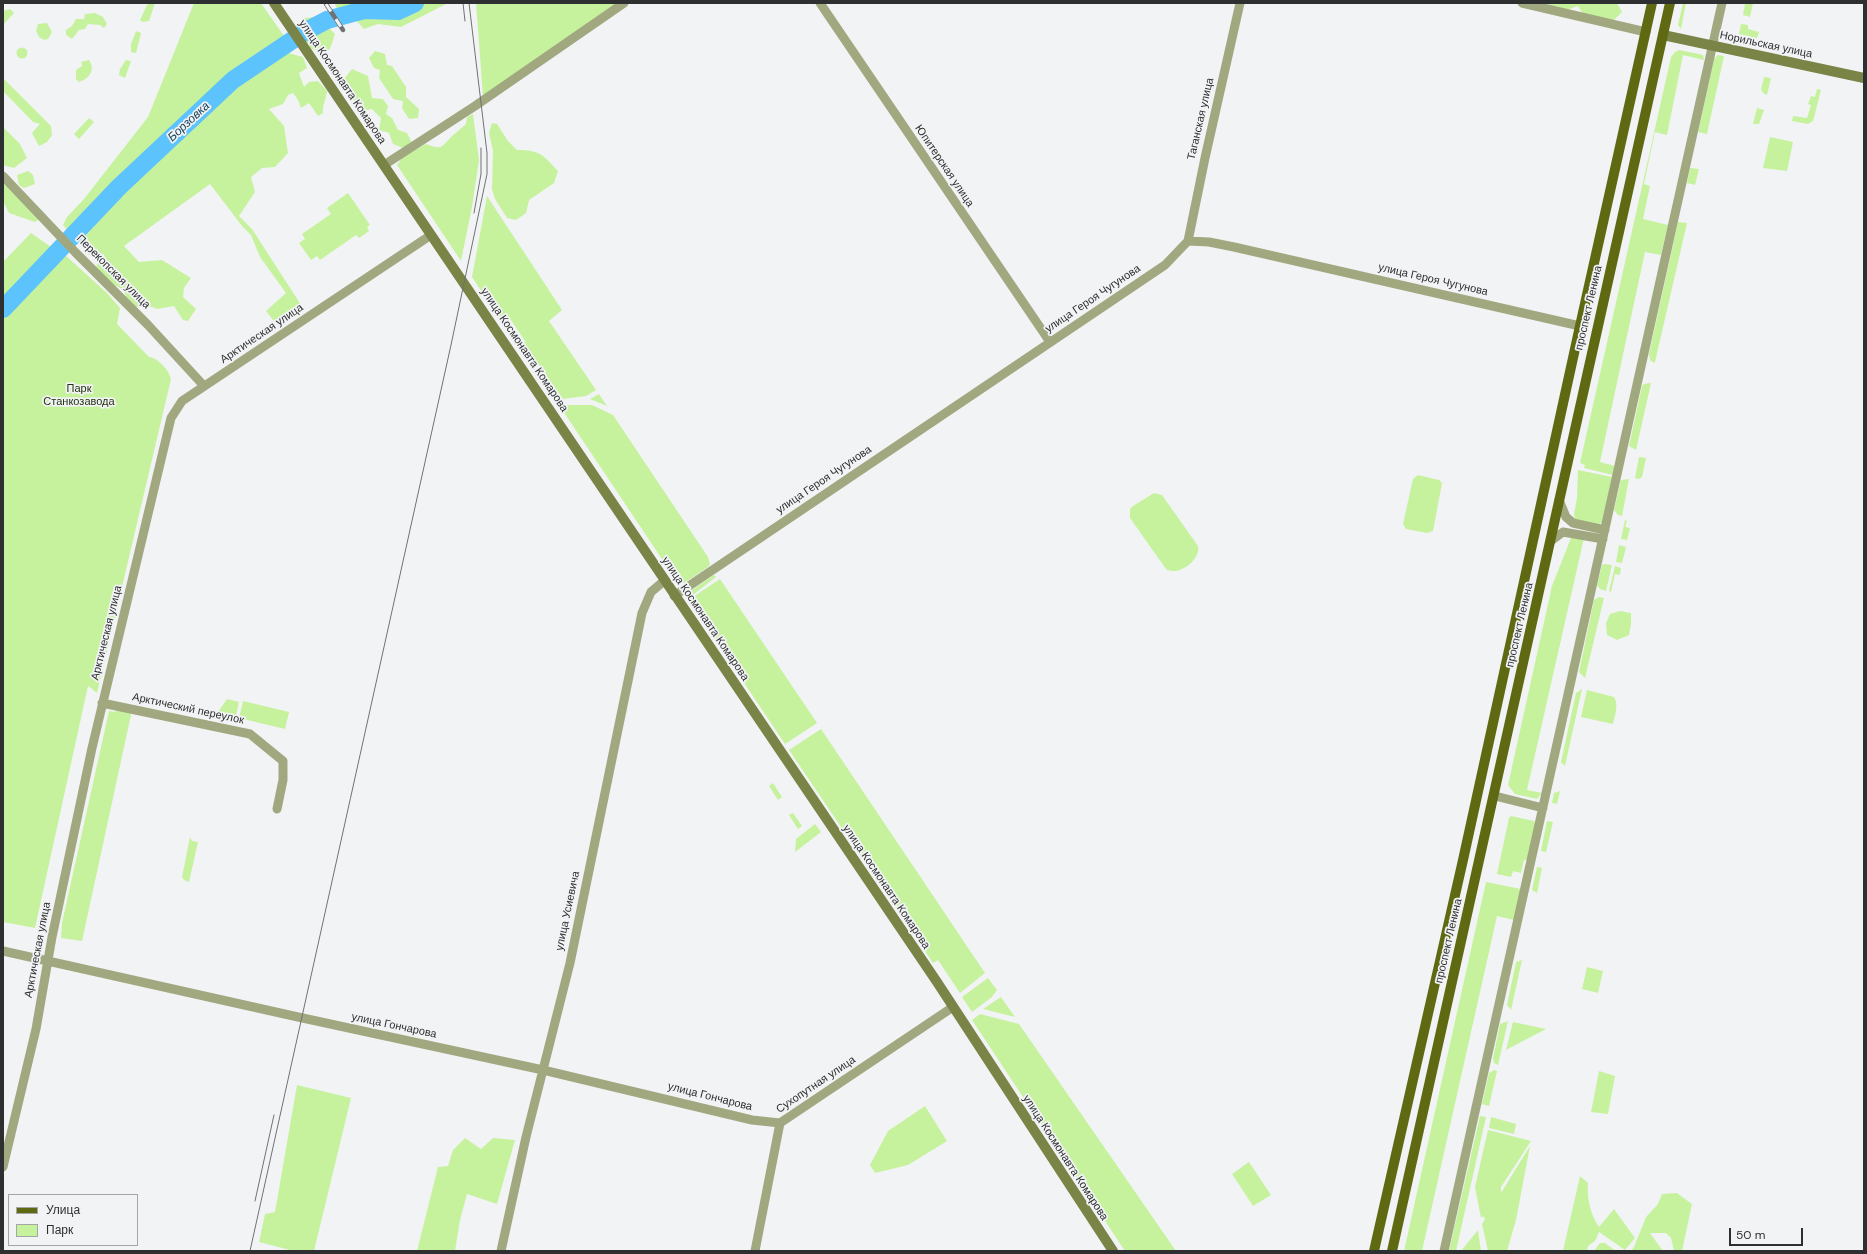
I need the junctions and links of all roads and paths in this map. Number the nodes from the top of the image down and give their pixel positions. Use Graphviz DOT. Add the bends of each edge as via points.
graph roads {
  1 [pos="274,3"];
  2 [pos="624,3"];
  3 [pos="820,3"];
  4 [pos="1240,3"];
  5 [pos="1522,3"];
  6 [pos="1652,3"];
  7 [pos="1670,3"];
  8 [pos="1722,3"];
  9 [pos="1646,32"];
  10 [pos="1663,35"];
  11 [pos="1712,46"];
  12 [pos="1864,78"];
  13 [pos="384,165"];
  14 [pos="3,176"];
  15 [pos="431,235"];
  16 [pos="1188,241"];
  17 [pos="1580,326"];
  18 [pos="1050,342"];
  19 [pos="204,386"];
  20 [pos="1559,500"];
  21 [pos="1604,534"];
  22 [pos="1551,541"];
  23 [pos="664,581"];
  24 [pos="674,596"];
  25 [pos="102,703"];
  26 [pos="1495,796"];
  27 [pos="1543,808"];
  28 [pos="277,809"];
  29 [pos="3,951"];
  30 [pos="48,961"];
  31 [pos="953,1007"];
  32 [pos="543,1070"];
  33 [pos="780,1123"];
  34 [pos="3,1167"];
  35 [pos="501,1251"];
  36 [pos="755,1251"];
  37 [pos="1113,1251"];
  38 [pos="1374,1251"];
  39 [pos="1392,1251"];
  40 [pos="1444,1251"];
  1 -- 13 [label="street, улица Космонавта Комарова"];
  2 -- 13 [label="street" via="475,106"];
  3 -- 18 [label="street, Юпитерская улица"];
  4 -- 16 [label="street, Таганская улица"];
  5 -- 9 [label="street"];
  6 -- 9 [label="main road, проспект Ленина"];
  7 -- 10 [label="main road, проспект Ленина"];
  8 -- 11 [label="street"];
  9 -- 17 [label="main road, проспект Ленина"];
  10 -- 11 [label="street, Норильская улица"];
  10 -- 20 [label="main road, проспект Ленина"];
  11 -- 12 [label="street, Норильская улица"];
  11 -- 21 [label="street"];
  13 -- 15 [label="street, улица Космонавта Комарова"];
  14 -- 19 [label="street, Перекопская улица" via="53,230 142,317"];
  15 -- 19 [label="street, Арктическая улица"];
  15 -- 23 [label="street, улица Космонавта Комарова"];
  16 -- 17 [label="street, улица Героя Чугунова" via="1209,242 1242,249"];
  16 -- 18 [label="street, улица Героя Чугунова" via="1165,265"];
  17 -- 38 [label="main road, проспект Ленина"];
  18 -- 24 [label="street, улица Героя Чугунова"];
  19 -- 25 [label="street, Арктическая улица" via="182,401 171,418"];
  20 -- 21 [label="street" via="1566,517 1573,524"];
  20 -- 22 [label="main road, проспект Ленина"];
  21 -- 22 [label="street" via="1563,532"];
  21 -- 27 [label="street"];
  22 -- 26 [label="main road, проспект Ленина"];
  23 -- 24 [label="street, улица Космонавта Комарова"];
  23 -- 32 [label="street, улица Усиевича" via="651,592 642,613 570,963"];
  24 -- 31 [label="street, улица Космонавта Комарова"];
  25 -- 28 [label="street, Арктический переулок" via="250,734 283,761 283,780"];
  25 -- 30 [label="street, Арктическая улица"];
  26 -- 27 [label="street"];
  26 -- 39 [label="main road, проспект Ленина"];
  27 -- 40 [label="street"];
  29 -- 30 [label="street, улица Гончарова"];
  30 -- 32 [label="street, улица Гончарова"];
  30 -- 34 [label="street, Арктическая улица" via="36,1029"];
  31 -- 33 [label="street, Сухопутная улица"];
  31 -- 37 [label="street, улица Космонавта Комарова"];
  32 -- 33 [label="street, улица Гончарова" via="752,1120"];
  32 -- 35 [label="street, улица Усиевича"];
  33 -- 36 [label="street, Сухопутная улица"];
}
